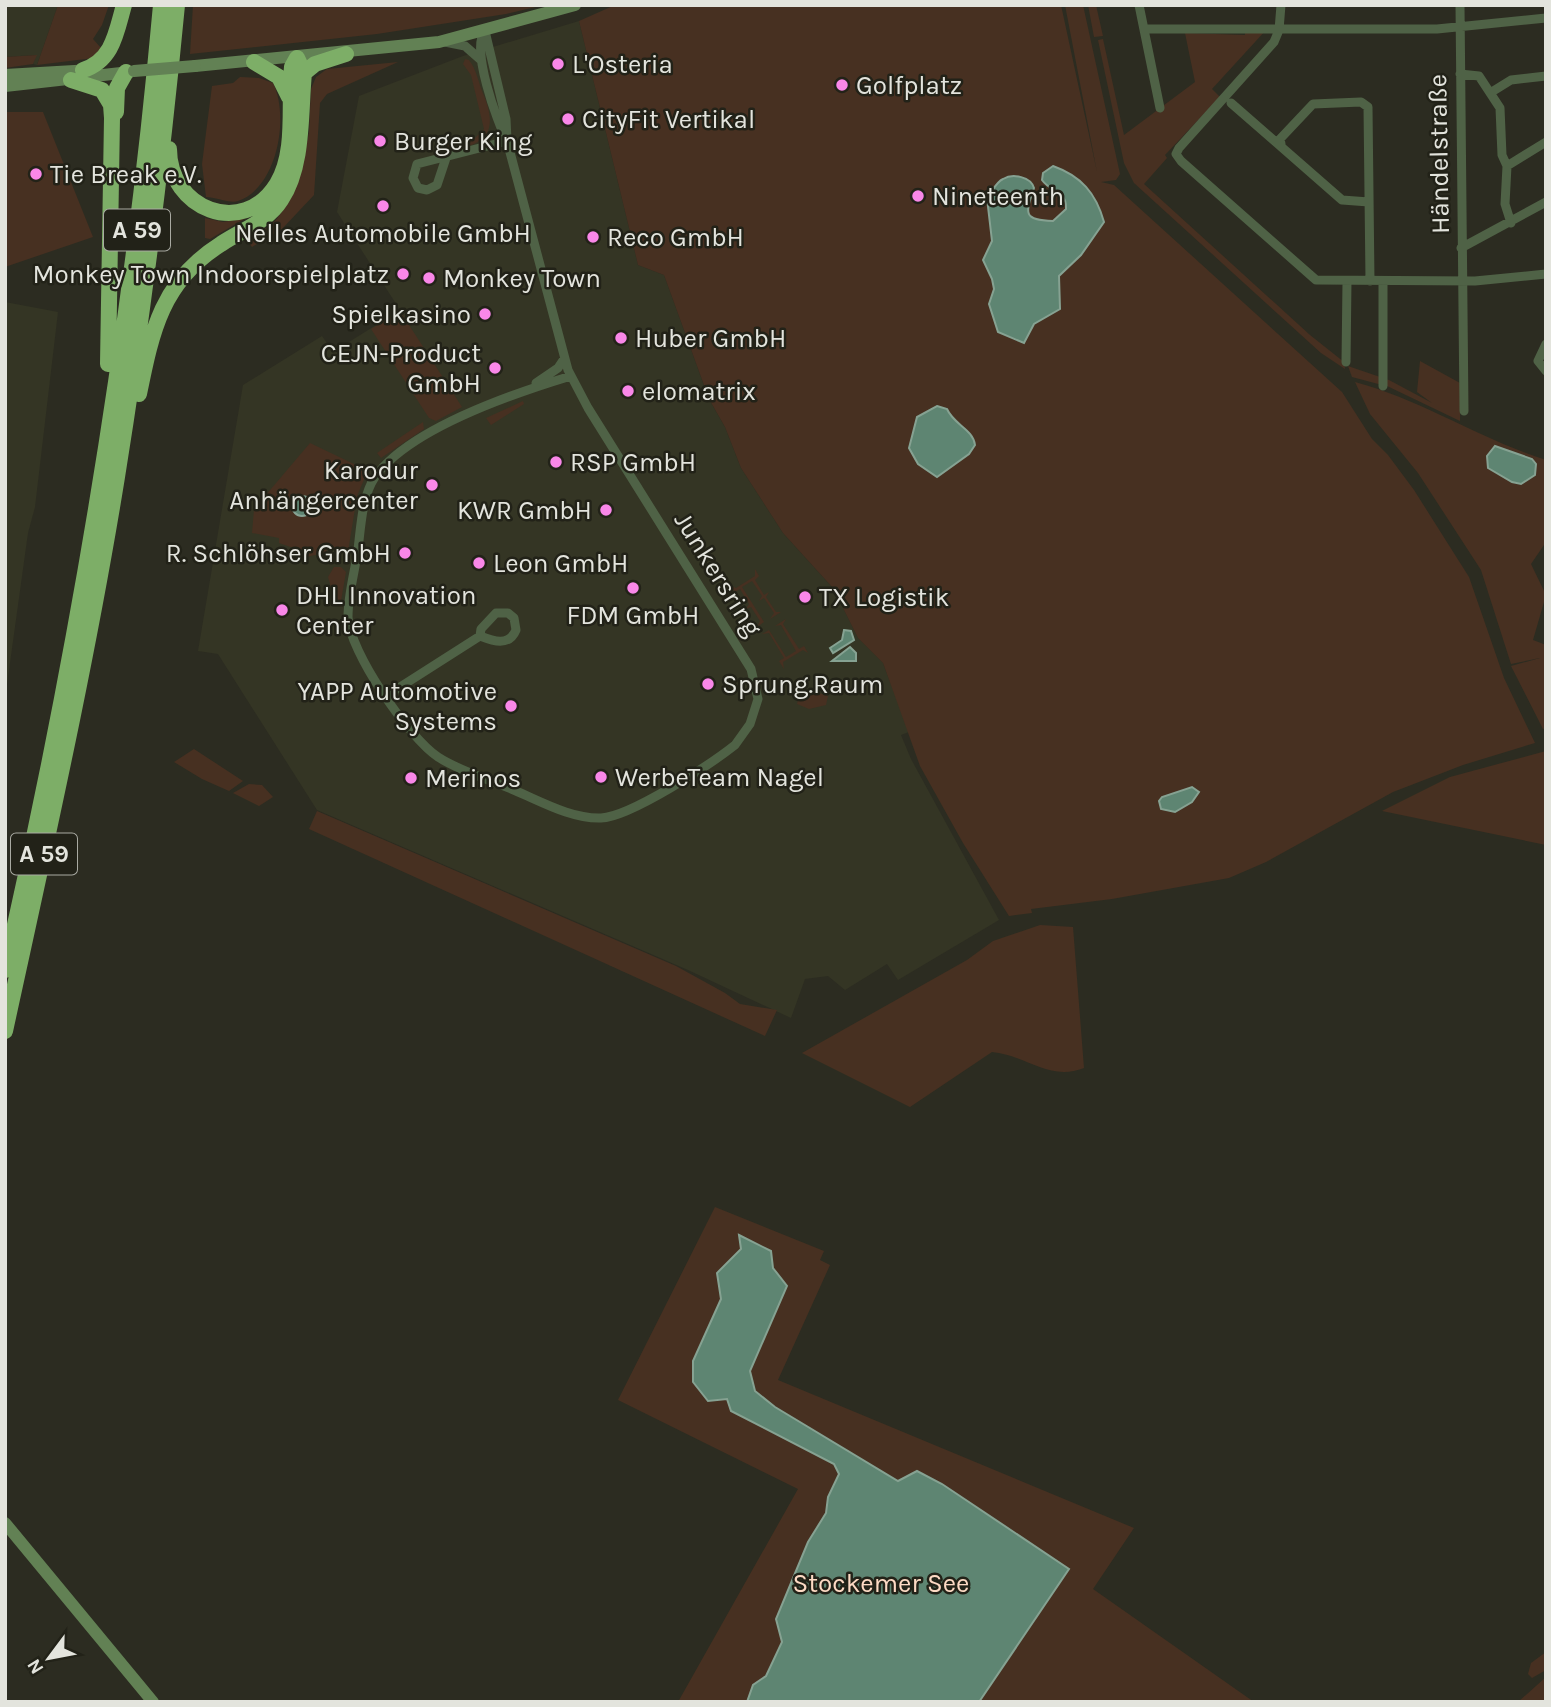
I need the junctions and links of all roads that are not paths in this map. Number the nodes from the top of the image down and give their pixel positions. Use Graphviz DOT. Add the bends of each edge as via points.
graph roads {
  1 [pos="124,5"];
  2 [pos="162,5"];
  3 [pos="177,5"];
  4 [pos="575,5"];
  5 [pos="1139,5"];
  6 [pos="1281,5"];
  7 [pos="1460,5"];
  8 [pos="1546,18"];
  9 [pos="1459,27"];
  10 [pos="1144,29"];
  11 [pos="1279,30"];
  12 [pos="485,31"];
  13 [pos="116,33"];
  14 [pos="439,42"];
  15 [pos="346,54"];
  16 [pos="297,58"];
  17 [pos="254,61"];
  18 [pos="172,62"];
  19 [pos="482,62"];
  20 [pos="126,72"];
  21 [pos="304,74"];
  22 [pos="1460,74"];
  23 [pos="5,75"];
  24 [pos="77,75"];
  25 [pos="1546,76"];
  26 [pos="5,86"];
  27 [pos="1490,93"];
  28 [pos="290,102"];
  29 [pos="1231,103"];
  30 [pos="1160,108"];
  31 [pos="506,141"];
  32 [pos="1546,142"];
  33 [pos="1281,144"];
  34 [pos="113,147"];
  35 [pos="446,158"];
  36 [pos="1507,166"];
  37 [pos="1369,202"];
  38 [pos="1546,202"];
  39 [pos="1511,223"];
  40 [pos="1461,248"];
  41 [pos="1546,274"];
  42 [pos="1347,281"];
  43 [pos="1370,281"];
  44 [pos="1383,281"];
  45 [pos="1462,281"];
  46 [pos="1546,344"];
  47 [pos="565,359"];
  48 [pos="1346,362"];
  49 [pos="1546,371"];
  50 [pos="571,376"];
  51 [pos="1383,386"];
  52 [pos="528,387"];
  53 [pos="1464,411"];
  54 [pos="103,454"];
  55 [pos="117,478"];
  56 [pos="480,636"];
  57 [pos="386,696"];
  58 [pos="5,970"];
  59 [pos="5,1031"];
  60 [pos="5,1523"];
  61 [pos="153,1702"];
  1 -- 13 [label="highway"];
  2 -- 54 [label="highway, A 59" via="135,245"];
  3 -- 18 [label="highway, A 59"];
  4 -- 12 [label="main road"];
  5 -- 10 [label="street"];
  6 -- 11 [label="street"];
  7 -- 9 [label="street, Händelstraße"];
  8 -- 9 [label="street"];
  9 -- 11 [label="street"];
  9 -- 22 [label="street, Händelstraße"];
  10 -- 11 [label="street"];
  10 -- 30 [label="street"];
  11 -- 42 [label="street" via="1274,42 1176,154 1312,278"];
  12 -- 14 [label="main road"];
  12 -- 19 [label="street, Junkersring" via="479,44"];
  12 -- 31 [label="street, Junkersring" via="506,118"];
  13 -- 20 [label="highway" via="112,60"];
  13 -- 24 [label="highway" via="102,62"];
  14 -- 15 [label="main road"];
  14 -- 19 [label="street" via="465,46"];
  15 -- 16 [label="main road"];
  15 -- 21 [label="highway" via="315,64"];
  16 -- 17 [label="main road"];
  16 -- 21 [label="highway"];
  16 -- 28 [label="highway" via="292,67"];
  17 -- 20 [label="main road, bridge"];
  17 -- 28 [label="highway" via="279,77"];
  18 -- 28 [label="highway" via="169,164 189,199 207,209 244,209 271,192 286,161"];
  18 -- 55 [label="highway, A 59"];
  19 -- 31 [label="street, Junkersring"];
  20 -- 24 [label="main road"];
  20 -- 34 [label="highway" via="117,89"];
  21 -- 55 [label="highway" via="296,160 287,190 272,211 198,260 171,291 148,350"];
  22 -- 27 [label="street" via="1479,76"];
  22 -- 40 [label="street, Händelstraße"];
  23 -- 24 [label="main road"];
  24 -- 26 [label="main road"];
  24 -- 34 [label="highway" via="105,93 111,105"];
  25 -- 27 [label="street" via="1511,80"];
  27 -- 36 [label="street" via="1500,108 1502,155"];
  29 -- 33 [label="street"];
  31 -- 35 [label="street"];
  31 -- 47 [label="street, Junkersring"];
  32 -- 36 [label="street"];
  33 -- 37 [label="street" via="1345,202"];
  33 -- 37 [label="street" via="1280,139 1313,104 1365,104 1370,111"];
  34 -- 54 [label="highway"];
  36 -- 39 [label="street" via="1506,204"];
  37 -- 43 [label="street"];
  38 -- 39 [label="street"];
  39 -- 40 [label="street" via="1499,225"];
  40 -- 45 [label="street, Händelstraße"];
  41 -- 45 [label="street"];
  42 -- 43 [label="street"];
  42 -- 48 [label="street"];
  43 -- 44 [label="street"];
  44 -- 45 [label="street"];
  44 -- 51 [label="street"];
  45 -- 53 [label="street, Händelstraße"];
  46 -- 49 [label="street" via="1538,361"];
  47 -- 50 [label="street, Junkersring"];
  47 -- 52 [label="street, Junkersring"];
  50 -- 52 [label="street, Junkersring"];
  50 -- 57 [label="street, Junkersring" via="746,658 758,699 746,733 723,755 626,811 602,818 577,815 440,758 423,745"];
  52 -- 57 [label="street, Junkersring" via="477,408 416,443 389,462 370,487 348,616 358,650"];
  54 -- 58 [label="highway, A 59" via="48,782"];
  55 -- 59 [label="highway, A 59" via="59,783"];
  56 -- 57 [label="street"];
  60 -- 61 [label="main road"];
}
